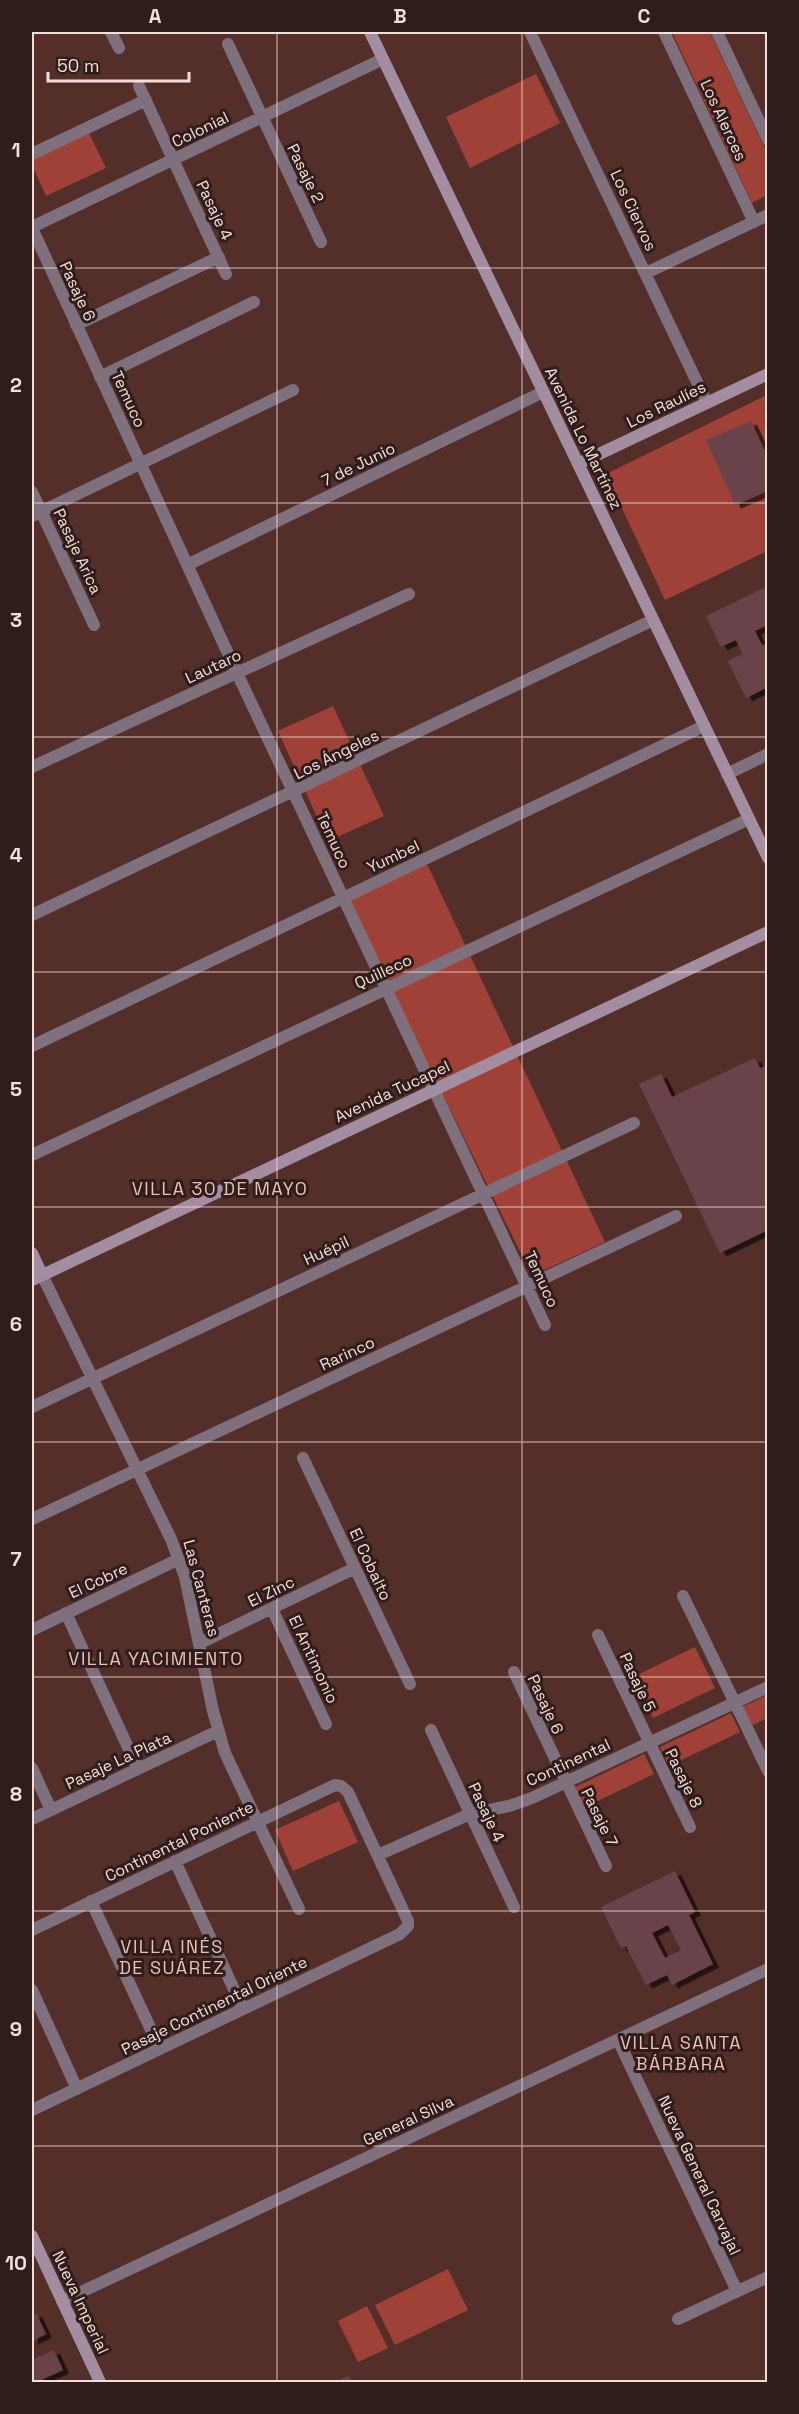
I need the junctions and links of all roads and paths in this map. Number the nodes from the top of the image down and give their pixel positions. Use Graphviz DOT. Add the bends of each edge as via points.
graph roads {
  1 [pos="111,32"];
  2 [pos="370,32"];
  3 [pos="530,32"];
  4 [pos="664,32"];
  5 [pos="717,32"];
  6 [pos="228,44"];
  7 [pos="119,48"];
  8 [pos="383,59"];
  9 [pos="139,86"];
  10 [pos="146,99"];
  11 [pos="262,118"];
  12 [pos="768,140"];
  13 [pos="32,154"];
  14 [pos="174,160"];
  15 [pos="768,215"];
  16 [pos="753,222"];
  17 [pos="32,228"];
  18 [pos="321,242"];
  19 [pos="219,257"];
  20 [pos="646,273"];
  21 [pos="226,274"];
  22 [pos="254,302"];
  23 [pos="76,325"];
  24 [pos="98,372"];
  25 [pos="768,374"];
  26 [pos="292,390"];
  27 [pos="543,392"];
  28 [pos="707,403"];
  29 [pos="140,464"];
  30 [pos="578,464"];
  31 [pos="32,492"];
  32 [pos="36,514"];
  33 [pos="187,565"];
  34 [pos="409,594"];
  35 [pos="653,620"];
  36 [pos="94,625"];
  37 [pos="237,673"];
  38 [pos="704,726"];
  39 [pos="768,754"];
  40 [pos="32,767"];
  41 [pos="727,774"];
  42 [pos="293,792"];
  43 [pos="749,819"];
  44 [pos="768,858"];
  45 [pos="343,898"];
  46 [pos="32,915"];
  47 [pos="768,932"];
  48 [pos="386,988"];
  49 [pos="32,1046"];
  50 [pos="434,1090"];
  51 [pos="634,1123"];
  52 [pos="32,1155"];
  53 [pos="483,1194"];
  54 [pos="676,1216"];
  55 [pos="32,1253"];
  56 [pos="37,1277"];
  57 [pos="526,1286"];
  58 [pos="545,1325"];
  59 [pos="94,1378"];
  60 [pos="32,1407"];
  61 [pos="303,1458"];
  62 [pos="138,1469"];
  63 [pos="32,1519"];
  64 [pos="179,1559"];
  65 [pos="355,1569"];
  66 [pos="684,1596"];
  67 [pos="272,1609"];
  68 [pos="66,1613"];
  69 [pos="32,1630"];
  70 [pos="598,1635"];
  71 [pos="200,1643"];
  72 [pos="514,1672"];
  73 [pos="410,1684"];
  74 [pos="768,1687"];
  75 [pos="734,1703"];
  76 [pos="326,1724"];
  77 [pos="431,1730"];
  78 [pos="218,1731"];
  79 [pos="648,1743"];
  80 [pos="32,1768"];
  81 [pos="138,1769"];
  82 [pos="768,1771"];
  83 [pos="564,1782"];
  84 [pos="51,1810"];
  85 [pos="470,1814"];
  86 [pos="32,1819"];
  87 [pos="258,1821"];
  88 [pos="690,1827"];
  89 [pos="378,1855"];
  90 [pos="175,1861"];
  91 [pos="606,1866"];
  92 [pos="91,1901"];
  93 [pos="514,1907"];
  94 [pos="299,1909"];
  95 [pos="32,1930"];
  96 [pos="768,1969"];
  97 [pos="32,1990"];
  98 [pos="243,2009"];
  99 [pos="618,2040"];
  100 [pos="160,2049"];
  101 [pos="77,2089"];
  102 [pos="32,2110"];
  103 [pos="32,2236"];
  104 [pos="768,2277"];
  105 [pos="737,2291"];
  106 [pos="62,2301"];
  107 [pos="678,2319"];
  108 [pos="98,2382"];
  1 -- 7 [label="street"];
  2 -- 8 [label="street, Avenida Lo Martínez"];
  3 -- 20 [label="street, Los Ciervos"];
  4 -- 16 [label="street, Los Alerces"];
  5 -- 12 [label="street, Los Alerces"];
  6 -- 11 [label="street, Pasaje 2"];
  8 -- 11 [label="street, Colonial"];
  8 -- 27 [label="street, Avenida Lo Martínez"];
  9 -- 10 [label="street, Pasaje 4"];
  10 -- 13 [label="street"];
  10 -- 14 [label="street, Pasaje 4"];
  11 -- 14 [label="street, Colonial"];
  11 -- 18 [label="street, Pasaje 2"];
  14 -- 17 [label="street, Colonial"];
  14 -- 19 [label="street, Pasaje 4"];
  15 -- 16 [label="street"];
  16 -- 20 [label="street"];
  17 -- 23 [label="street, Pasaje 6"];
  19 -- 21 [label="street, Pasaje 4"];
  19 -- 23 [label="street"];
  20 -- 28 [label="street, Los Ciervos"];
  22 -- 24 [label="street"];
  23 -- 24 [label="street, Pasaje 6"];
  24 -- 29 [label="street, Temuco"];
  25 -- 28 [label="street, Los Raulíes"];
  26 -- 29 [label="street"];
  27 -- 30 [label="street, Avenida Lo Martínez"];
  27 -- 33 [label="street, 7 de Junio"];
  28 -- 30 [label="street, Los Raulíes"];
  29 -- 32 [label="street"];
  29 -- 33 [label="street, Temuco"];
  30 -- 35 [label="street, Avenida Lo Martínez"];
  31 -- 32 [label="street, Pasaje Arica"];
  32 -- 36 [label="street, Pasaje Arica"];
  33 -- 37 [label="street, Temuco"];
  34 -- 37 [label="street, Lautaro"];
  35 -- 38 [label="street, Avenida Lo Martínez"];
  35 -- 42 [label="street, Los Ángeles"];
  37 -- 40 [label="street, Lautaro"];
  37 -- 42 [label="street, Temuco"];
  38 -- 41 [label="street, Avenida Lo Martínez"];
  38 -- 45 [label="street, Yumbel"];
  39 -- 41 [label="street"];
  41 -- 43 [label="street, Avenida Lo Martínez"];
  42 -- 45 [label="street, Temuco"];
  42 -- 46 [label="street, Los Ángeles"];
  43 -- 44 [label="street, Avenida Lo Martínez"];
  43 -- 48 [label="street, Quilleco"];
  45 -- 48 [label="street, Temuco"];
  45 -- 49 [label="street, Yumbel"];
  47 -- 50 [label="street, Avenida Tucapel"];
  48 -- 50 [label="street, Temuco"];
  48 -- 52 [label="street, Quilleco"];
  50 -- 53 [label="street, Temuco"];
  50 -- 56 [label="street, Avenida Tucapel"];
  51 -- 53 [label="street, Huépil"];
  53 -- 57 [label="street, Temuco"];
  53 -- 59 [label="street, Huépil"];
  54 -- 57 [label="street, Rarinco"];
  55 -- 56 [label="street, Las Canteras"];
  56 -- 59 [label="street, Las Canteras"];
  57 -- 58 [label="street, Temuco"];
  57 -- 62 [label="street, Rarinco"];
  59 -- 60 [label="street, Huépil"];
  59 -- 62 [label="street, Las Canteras"];
  61 -- 65 [label="street, El Cobalto"];
  62 -- 63 [label="street, Rarinco"];
  62 -- 64 [label="street, Las Canteras"];
  64 -- 68 [label="street, El Cobre"];
  64 -- 71 [label="street, Las Canteras"];
  65 -- 67 [label="street, El Zinc"];
  65 -- 73 [label="street, El Cobalto"];
  66 -- 75 [label="street"];
  67 -- 71 [label="street, El Zinc"];
  67 -- 76 [label="street, El Antimonio"];
  68 -- 69 [label="street, El Cobre"];
  68 -- 81 [label="street"];
  70 -- 79 [label="street, Pasaje 5"];
  71 -- 78 [label="street, Las Canteras"];
  72 -- 83 [label="street, Pasaje 6"];
  74 -- 75 [label="street, Continental"];
  75 -- 79 [label="street, Continental"];
  75 -- 82 [label="street"];
  77 -- 85 [label="street, Pasaje 4"];
  78 -- 81 [label="street, Pasaje La Plata"];
  78 -- 87 [label="street, Las Canteras"];
  79 -- 83 [label="street, Continental"];
  79 -- 88 [label="street, Pasaje 8"];
  80 -- 84 [label="street"];
  81 -- 84 [label="street, Pasaje La Plata"];
  83 -- 85 [label="street, Continental" via="521,1802"];
  83 -- 91 [label="street, Pasaje 7"];
  84 -- 86 [label="street, Pasaje La Plata"];
  85 -- 89 [label="street, Continental"];
  85 -- 93 [label="street, Pasaje 4"];
  87 -- 89 [label="street, Continental Poniente" via="330,1787 341,1786 348,1792"];
  87 -- 90 [label="street, Continental Poniente"];
  87 -- 94 [label="street, Las Canteras"];
  89 -- 98 [label="street, Pasaje Continental Oriente" via="408,1926 400,1934"];
  90 -- 92 [label="street, Continental Poniente"];
  90 -- 98 [label="street"];
  92 -- 95 [label="street, Continental Poniente"];
  92 -- 100 [label="street"];
  96 -- 99 [label="street, General Silva"];
  97 -- 101 [label="street"];
  98 -- 100 [label="street, Pasaje Continental Oriente"];
  99 -- 105 [label="street, Nueva General Carvajal"];
  99 -- 106 [label="street, General Silva"];
  100 -- 101 [label="street, Pasaje Continental Oriente"];
  101 -- 102 [label="street, Pasaje Continental Oriente"];
  103 -- 106 [label="street, Nueva Imperial"];
  104 -- 105 [label="street"];
  105 -- 107 [label="street"];
  106 -- 108 [label="street, Nueva Imperial"];
}
